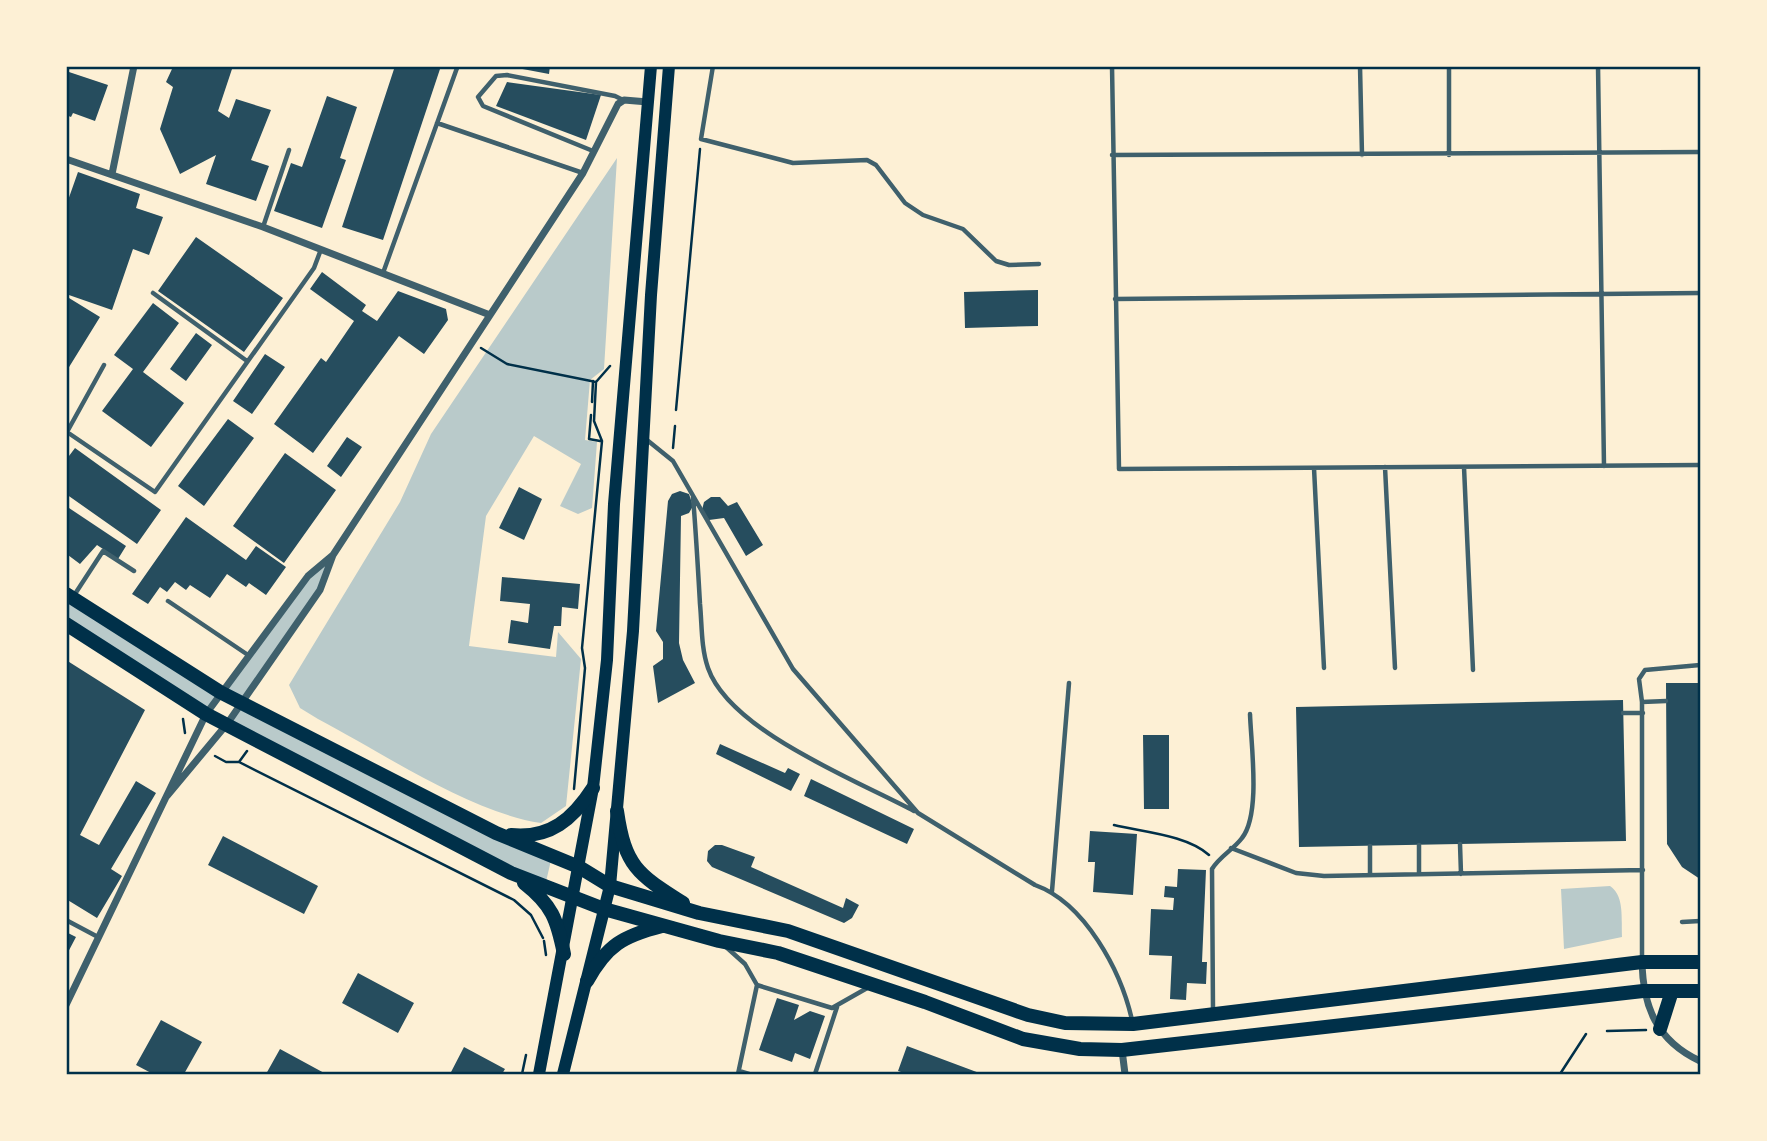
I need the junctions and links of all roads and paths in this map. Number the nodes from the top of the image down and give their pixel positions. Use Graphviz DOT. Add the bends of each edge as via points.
graph roads {
  1 [pos="134,66"];
  2 [pos="651,66"];
  3 [pos="669,66"];
  4 [pos="713,66"];
  5 [pos="1112,66"];
  6 [pos="1360,66"];
  7 [pos="1449,66"];
  8 [pos="1598,66"];
  9 [pos="457,68"];
  10 [pos="623,100"];
  11 [pos="648,102"];
  12 [pos="436,123"];
  13 [pos="701,139"];
  14 [pos="289,150"];
  15 [pos="593,151"];
  16 [pos="1700,152"];
  17 [pos="1112,155"];
  18 [pos="1362,155"];
  19 [pos="1449,155"];
  20 [pos="1599,155"];
  21 [pos="66,159"];
  22 [pos="583,173"];
  23 [pos="112,174"];
  24 [pos="262,227"];
  25 [pos="320,252"];
  26 [pos="1039,264"];
  27 [pos="383,273"];
  28 [pos="153,293"];
  29 [pos="1700,293"];
  30 [pos="1601,296"];
  31 [pos="1115,299"];
  32 [pos="490,315"];
  33 [pos="472,342"];
  34 [pos="611,354"];
  35 [pos="247,361"];
  36 [pos="104,365"];
  37 [pos="595,382"];
  38 [pos="592,402"];
  39 [pos="676,410"];
  40 [pos="591,415"];
  41 [pos="675,426"];
  42 [pos="644,437"];
  43 [pos="602,441"];
  44 [pos="673,446"];
  45 [pos="1700,465"];
  46 [pos="1604,466"];
  47 [pos="1385,467"];
  48 [pos="1464,467"];
  49 [pos="1314,468"];
  50 [pos="693,494"];
  51 [pos="333,555"];
  52 [pos="134,571"];
  53 [pos="70,596"];
  54 [pos="167,601"];
  55 [pos="66,624"];
  56 [pos="248,655"];
  57 [pos="1700,665"];
  58 [pos="1324,668"];
  59 [pos="1395,668"];
  60 [pos="1473,670"];
  61 [pos="1069,682"];
  62 [pos="220,692"];
  63 [pos="1666,701"];
  64 [pos="242,702"];
  65 [pos="1642,702"];
  66 [pos="206,713"];
  67 [pos="1623,713"];
  68 [pos="1643,713"];
  69 [pos="1250,714"];
  70 [pos="227,724"];
  71 [pos="206,751"];
  72 [pos="593,788"];
  73 [pos="573,793"];
  74 [pos="167,796"];
  75 [pos="617,811"];
  76 [pos="918,813"];
  77 [pos="1114,825"];
  78 [pos="496,833"];
  79 [pos="1460,844"];
  80 [pos="1419,845"];
  81 [pos="1370,846"];
  82 [pos="1231,848"];
  83 [pos="1217,862"];
  84 [pos="579,867"];
  85 [pos="1643,870"];
  86 [pos="512,873"];
  87 [pos="1419,874"];
  88 [pos="1461,874"];
  89 [pos="1370,875"];
  90 [pos="610,886"];
  91 [pos="1052,891"];
  92 [pos="574,897"];
  93 [pos="546,901"];
  94 [pos="604,909"];
  95 [pos="699,913"];
  96 [pos="66,920"];
  97 [pos="1700,921"];
  98 [pos="1682,922"];
  99 [pos="664,925"];
  100 [pos="99,938"];
  101 [pos="543,938"];
  102 [pos="719,942"];
  103 [pos="564,954"];
  104 [pos="546,955"];
  105 [pos="1642,962"];
  106 [pos="1700,962"];
  107 [pos="587,981"];
  108 [pos="757,985"];
  109 [pos="873,985"];
  110 [pos="1643,991"];
  111 [pos="1672,991"];
  112 [pos="1700,991"];
  113 [pos="66,1005"];
  114 [pos="837,1007"];
  115 [pos="1213,1015"];
  116 [pos="1133,1024"];
  117 [pos="1660,1029"];
  118 [pos="1607,1031"];
  119 [pos="1586,1034"];
  120 [pos="528,1048"];
  121 [pos="1122,1050"];
  122 [pos="1700,1060"];
  123 [pos="738,1073"];
  124 [pos="522,1074"];
  125 [pos="539,1074"];
  126 [pos="563,1074"];
  127 [pos="749,1074"];
  128 [pos="815,1074"];
  129 [pos="1125,1074"];
  130 [pos="1560,1074"];
  1 -- 23 [label="street"];
  2 -- 11 [label="main road"];
  3 -- 42 [label="main road"];
  4 -- 13 [label="lane"];
  5 -- 17 [label="lane"];
  6 -- 18 [label="lane"];
  7 -- 19 [label="lane"];
  8 -- 20 [label="lane"];
  9 -- 12 [label="lane"];
  10 -- 11 [label="street"];
  10 -- 15 [label="street"];
  10 -- 15 [label="lane" via="507,75 496,76 478,97 483,106"];
  11 -- 72 [label="main road" via="614,504 607,660"];
  12 -- 22 [label="lane"];
  12 -- 27 [label="lane"];
  13 -- 26 [label="lane" via="793,163 867,160 905,203 923,215 963,229 996,261"];
  13 -- 39 [label="path"];
  14 -- 24 [label="lane"];
  15 -- 22 [label="street"];
  16 -- 20 [label="lane"];
  17 -- 18 [label="lane"];
  17 -- 31 [label="lane"];
  18 -- 19 [label="lane"];
  19 -- 20 [label="lane"];
  20 -- 30 [label="lane"];
  21 -- 23 [label="street"];
  22 -- 32 [label="street"];
  23 -- 24 [label="street"];
  24 -- 25 [label="street"];
  25 -- 27 [label="street"];
  25 -- 35 [label="lane" via="314,268"];
  27 -- 32 [label="street"];
  28 -- 35 [label="lane"];
  29 -- 30 [label="lane"];
  30 -- 31 [label="lane"];
  30 -- 46 [label="lane"];
  31 -- 49 [label="lane" via="1119,469"];
  32 -- 33 [label="street"];
  33 -- 37 [label="path" via="507,364"];
  33 -- 51 [label="street"];
  34 -- 37 [label="path" via="610,368"];
  35 -- 36 [label="lane" via="155,492 67,432"];
  37 -- 38 [label="path"];
  37 -- 43 [label="path" via="594,421"];
  40 -- 43 [label="path" via="589,439"];
  41 -- 44 [label="path"];
  42 -- 50 [label="lane" via="673,461"];
  42 -- 75 [label="main road"];
  43 -- 73 [label="path"];
  45 -- 46 [label="lane"];
  46 -- 48 [label="lane"];
  47 -- 48 [label="lane"];
  47 -- 49 [label="lane"];
  47 -- 59 [label="lane"];
  48 -- 60 [label="lane"];
  49 -- 58 [label="lane"];
  50 -- 76 [label="lane" via="793,669"];
  50 -- 76 [label="lane" via="703,637 716,687 755,727"];
  51 -- 56 [label="street" via="308,576"];
  51 -- 64 [label="street" via="320,590"];
  52 -- 53 [label="lane" via="103,551"];
  53 -- 62 [label="main road"];
  54 -- 56 [label="lane"];
  55 -- 66 [label="main road"];
  56 -- 62 [label="street"];
  57 -- 65 [label="lane" via="1645,670 1639,679"];
  61 -- 91 [label="lane"];
  62 -- 64 [label="main road"];
  62 -- 66 [label="street"];
  63 -- 65 [label="lane"];
  64 -- 70 [label="street"];
  64 -- 78 [label="main road"];
  65 -- 68 [label="lane"];
  66 -- 70 [label="main road"];
  66 -- 74 [label="street"];
  67 -- 68 [label="lane"];
  68 -- 85 [label="lane"];
  69 -- 82 [label="lane" via="1253,812 1242,839"];
  70 -- 71 [label="street"];
  70 -- 86 [label="main road"];
  71 -- 74 [label="street"];
  71 -- 101 [label="path" via="226,762 239,762 514,900 531,915"];
  72 -- 78 [label="main road" via="570,818 551,830 525,836"];
  72 -- 84 [label="main road"];
  74 -- 100 [label="street"];
  75 -- 90 [label="main road"];
  75 -- 95 [label="main road" via="622,844 635,867"];
  76 -- 91 [label="lane"];
  77 -- 83 [label="path" via="1201,848"];
  78 -- 84 [label="main road"];
  79 -- 88 [label="lane"];
  80 -- 87 [label="lane"];
  81 -- 89 [label="lane"];
  82 -- 83 [label="lane"];
  82 -- 89 [label="lane" via="1296,873"];
  83 -- 115 [label="lane" via="1212,869"];
  84 -- 90 [label="main road"];
  84 -- 92 [label="main road"];
  85 -- 88 [label="lane"];
  85 -- 105 [label="lane"];
  86 -- 92 [label="main road"];
  86 -- 93 [label="main road"];
  87 -- 88 [label="lane"];
  87 -- 89 [label="lane"];
  90 -- 94 [label="main road"];
  90 -- 95 [label="main road"];
  91 -- 116 [label="lane" via="1100,941 1126,993"];
  92 -- 94 [label="main road"];
  92 -- 103 [label="main road"];
  93 -- 101 [label="path"];
  93 -- 103 [label="main road"];
  94 -- 99 [label="main road"];
  94 -- 107 [label="main road"];
  95 -- 116 [label="main road" via="788,931 1028,1015 1065,1023"];
  96 -- 100 [label="lane"];
  97 -- 98 [label="lane"];
  99 -- 102 [label="main road"];
  99 -- 107 [label="main road" via="628,937 602,955"];
  100 -- 113 [label="street"];
  101 -- 104 [label="path"];
  102 -- 108 [label="lane" via="745,964"];
  102 -- 109 [label="main road" via="778,953"];
  103 -- 125 [label="main road"];
  105 -- 106 [label="main road"];
  105 -- 110 [label="street"];
  105 -- 115 [label="main road"];
  107 -- 126 [label="main road"];
  108 -- 114 [label="lane"];
  108 -- 123 [label="lane"];
  109 -- 114 [label="lane"];
  109 -- 121 [label="main road" via="1023,1039 1080,1049"];
  110 -- 111 [label="main road"];
  110 -- 117 [label="street"];
  110 -- 121 [label="main road"];
  111 -- 112 [label="main road"];
  111 -- 117 [label="main road"];
  114 -- 128 [label="lane"];
  115 -- 116 [label="main road"];
  117 -- 118 [label="path"];
  117 -- 122 [label="street" via="1679,1049"];
  119 -- 130 [label="path"];
  120 -- 124 [label="path"];
  121 -- 129 [label="street"];
  123 -- 127 [label="lane"];
}
